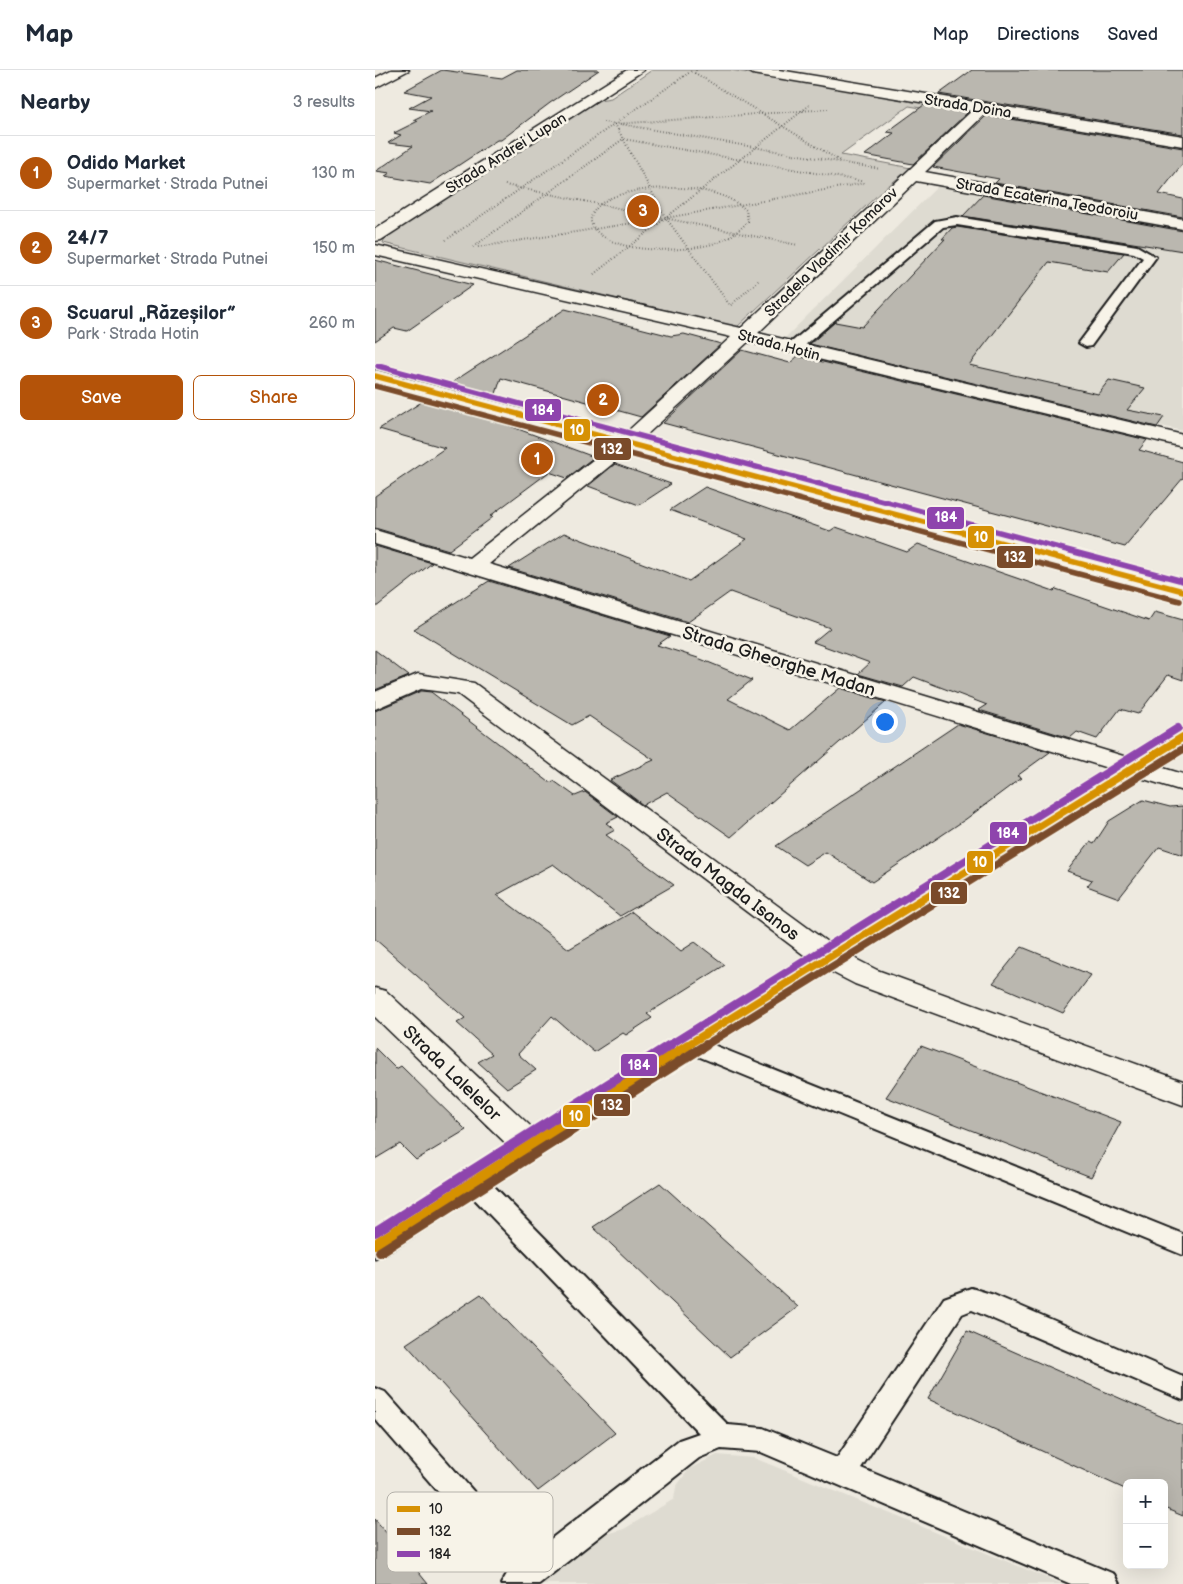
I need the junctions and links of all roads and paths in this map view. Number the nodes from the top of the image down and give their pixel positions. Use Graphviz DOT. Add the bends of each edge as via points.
graph roads {
  1 [pos="402,70"];
  2 [pos="637,70"];
  3 [pos="694,70"];
  4 [pos="753,70"];
  5 [pos="375,84"];
  6 [pos="816,100"];
  7 [pos="983,108"];
  8 [pos="832,109"];
  9 [pos="802,111"];
  10 [pos="762,114"];
  11 [pos="598,121"];
  12 [pos="615,124"];
  13 [pos="783,126"];
  14 [pos="623,139"];
  15 [pos="1183,141"];
  16 [pos="755,148"];
  17 [pos="739,160"];
  18 [pos="912,175"];
  19 [pos="503,184"];
  20 [pos="521,188"];
  21 [pos="650,190"];
  22 [pos="701,190"];
  23 [pos="546,193"];
  24 [pos="601,205"];
  25 [pos="741,205"];
  26 [pos="666,218"];
  27 [pos="1183,224"];
  28 [pos="594,229"];
  29 [pos="738,233"];
  30 [pos="375,236"];
  31 [pos="798,245"];
  32 [pos="630,246"];
  33 [pos="472,248"];
  34 [pos="688,248"];
  35 [pos="375,250"];
  36 [pos="481,250"];
  37 [pos="417,260"];
  38 [pos="601,278"];
  39 [pos="721,304"];
  40 [pos="745,335"];
  41 [pos="1086,343"];
  42 [pos="792,349"];
  43 [pos="375,376"];
  44 [pos="1183,441"];
  45 [pos="625,444"];
  46 [pos="375,537"];
  47 [pos="471,568"];
  48 [pos="1183,591"];
  49 [pos="375,701"];
  50 [pos="1183,736"];
  51 [pos="1133,768"];
  52 [pos="1183,783"];
  53 [pos="827,957"];
  54 [pos="375,999"];
  55 [pos="691,1044"];
  56 [pos="1183,1093"];
  57 [pos="530,1146"];
  58 [pos="474,1182"];
  59 [pos="375,1244"];
  60 [pos="1183,1244"];
  61 [pos="1183,1388"];
  62 [pos="375,1400"];
  63 [pos="721,1437"];
  64 [pos="842,1474"];
  65 [pos="451,1492"];
  66 [pos="553,1555"];
  67 [pos="1104,1584"];
  1 -- 5 [label="street"];
  2 -- 30 [label="street, Strada Andrei Lupan"];
  3 -- 10 [label="path"];
  3 -- 12 [label="path"];
  4 -- 7 [label="street, Strada Doina"];
  6 -- 9 [label="path"];
  7 -- 15 [label="street, Strada Doina"];
  7 -- 18 [label="street, Stradela Vladimir Komarov"];
  8 -- 9 [label="path"];
  9 -- 10 [label="path"];
  9 -- 13 [label="path"];
  10 -- 12 [label="path"];
  10 -- 13 [label="path"];
  11 -- 12 [label="path"];
  12 -- 14 [label="path"];
  12 -- 16 [label="path"];
  12 -- 20 [label="path"];
  13 -- 16 [label="path"];
  13 -- 16 [label="path" via="843,163"];
  14 -- 17 [label="path"];
  14 -- 21 [label="path"];
  14 -- 23 [label="path"];
  16 -- 17 [label="path"];
  17 -- 22 [label="path"];
  17 -- 25 [label="path" via="869,182"];
  18 -- 27 [label="street, Strada Ecaterina Teodoroiu"];
  18 -- 40 [label="street, Stradela Vladimir Komarov"];
  19 -- 20 [label="path"];
  20 -- 23 [label="path"];
  20 -- 37 [label="path"];
  21 -- 22 [label="path"];
  21 -- 24 [label="path" via="617,197"];
  21 -- 26 [label="path"];
  22 -- 25 [label="path"];
  22 -- 26 [label="path"];
  23 -- 24 [label="path"];
  23 -- 33 [label="path"];
  24 -- 26 [label="path"];
  24 -- 28 [label="path" via="591,219"];
  25 -- 26 [label="path"];
  25 -- 29 [label="path" via="746,210 748,222"];
  26 -- 28 [label="path"];
  26 -- 29 [label="path"];
  26 -- 32 [label="path"];
  26 -- 34 [label="path"];
  28 -- 32 [label="path"];
  28 -- 33 [label="path"];
  29 -- 31 [label="path"];
  29 -- 34 [label="path"];
  32 -- 34 [label="path"];
  32 -- 38 [label="path" via="592,276"];
  33 -- 36 [label="path"];
  34 -- 39 [label="path" via="731,306"];
  35 -- 37 [label="street, Strada Hotin"];
  37 -- 40 [label="street, Strada Hotin"];
  40 -- 42 [label="street, Strada Hotin"];
  40 -- 45 [label="street, Stradela Vladimir Komarov"];
  41 -- 42 [label="lane" via="1150,257 1137,250 957,221 939,224"];
  42 -- 44 [label="street, Strada Hotin"];
  43 -- 45 [label="street"];
  45 -- 47 [label="street, Stradela Vladimir Komarov"];
  45 -- 48 [label="street"];
  46 -- 47 [label="street, Strada Gheorghe Madan"];
  47 -- 51 [label="street, Strada Gheorghe Madan"];
  49 -- 53 [label="street, Strada Magda Isanos" via="418,681 465,688"];
  50 -- 51 [label="street"];
  51 -- 52 [label="street, Strada Gheorghe Madan"];
  51 -- 53 [label="street"];
  53 -- 55 [label="street"];
  53 -- 56 [label="street, Strada Magda Isanos" via="866,976"];
  54 -- 57 [label="street, Strada Lalelelor"];
  55 -- 57 [label="street"];
  55 -- 60 [label="lane"];
  57 -- 58 [label="street"];
  58 -- 59 [label="street"];
  58 -- 63 [label="lane"];
  61 -- 64 [label="lane" via="995,1306 971,1299 953,1306"];
  62 -- 65 [label="lane"];
  63 -- 64 [label="lane" via="763,1440"];
  63 -- 66 [label="lane" via="689,1449"];
  64 -- 67 [label="lane"];
}
